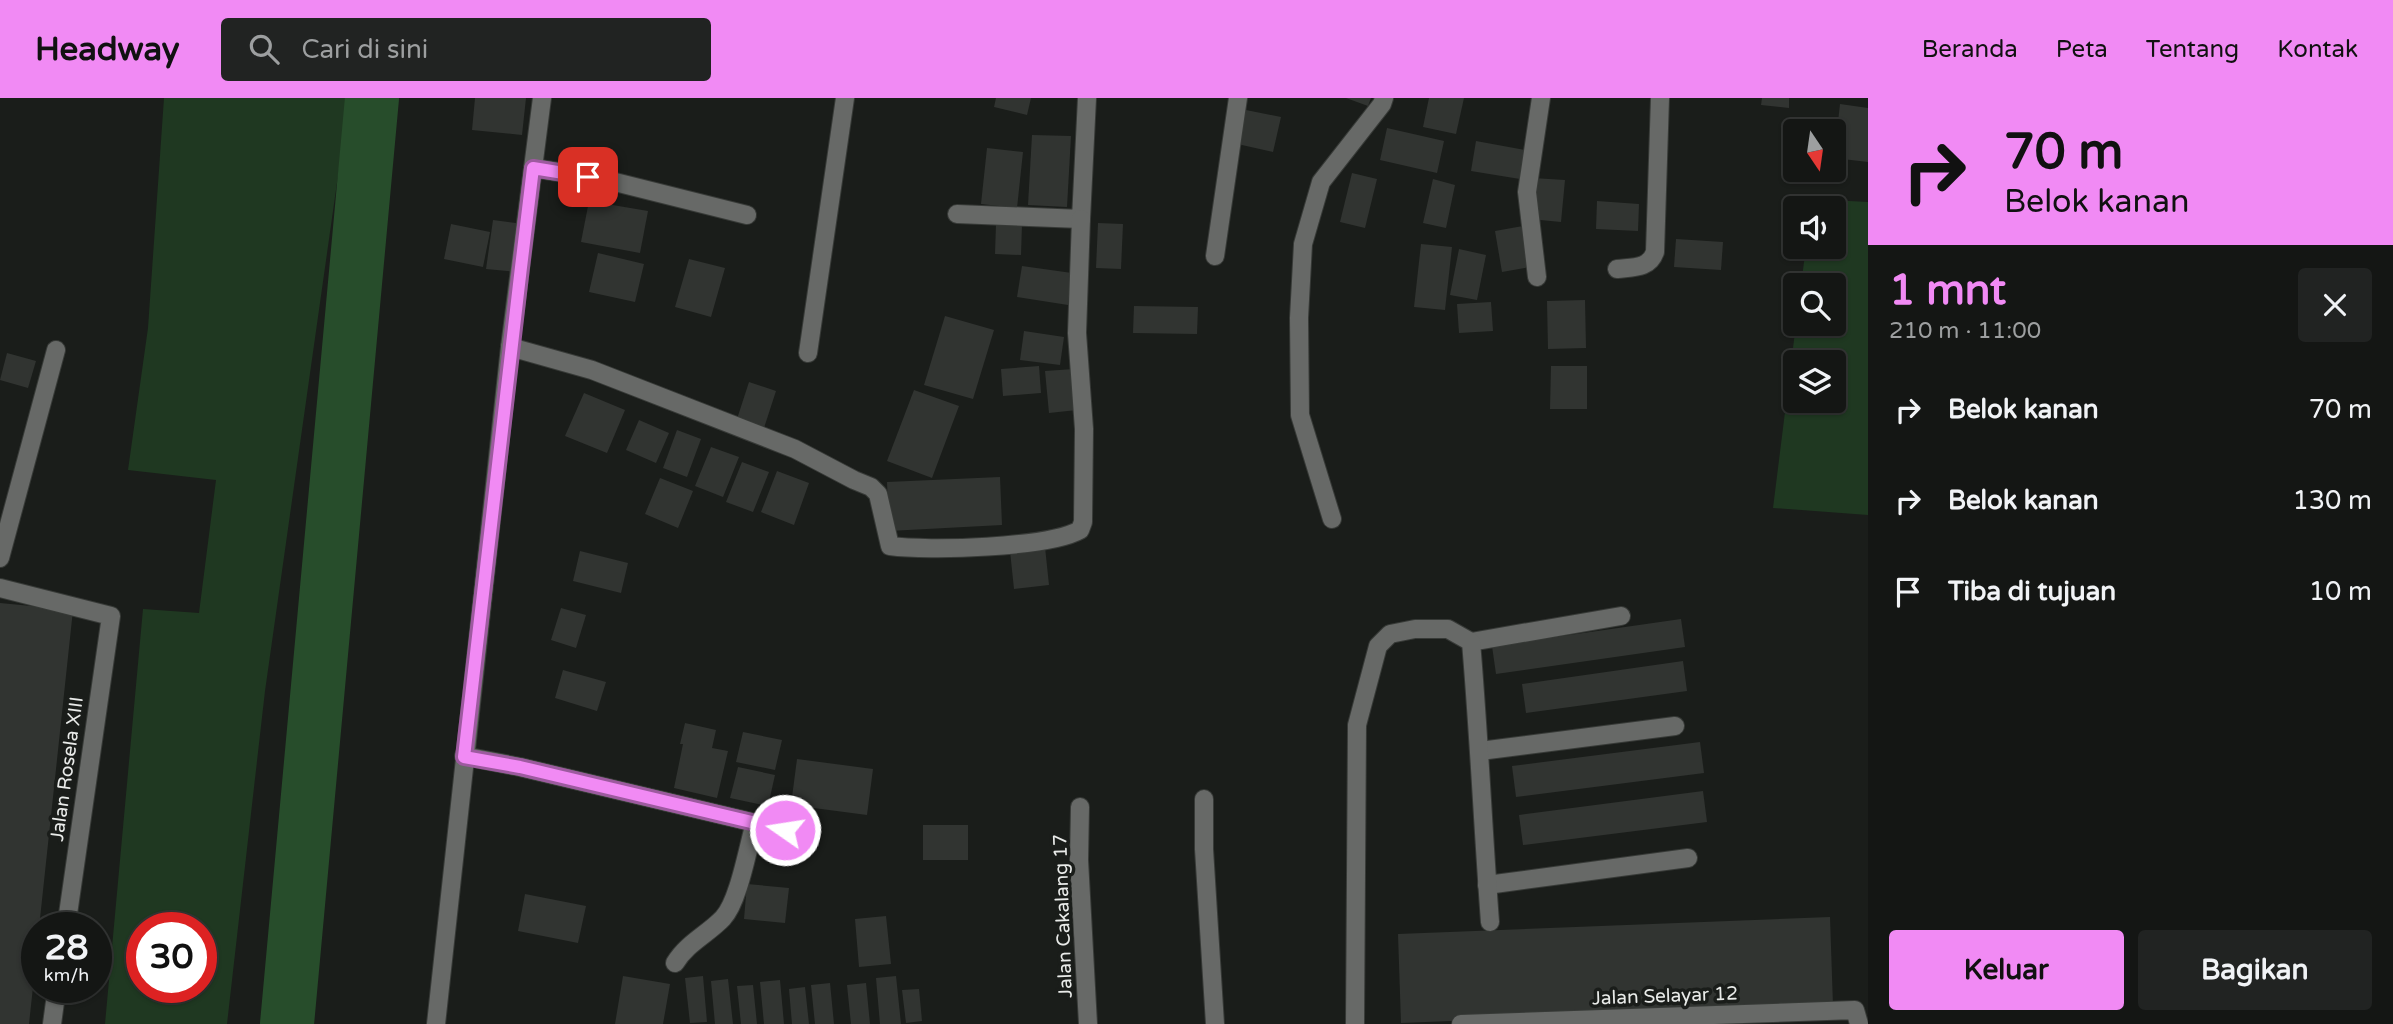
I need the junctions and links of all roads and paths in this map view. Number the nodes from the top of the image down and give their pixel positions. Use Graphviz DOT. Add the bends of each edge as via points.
graph roads {
  1 [pos="542,98"];
  2 [pos="845,98"];
  3 [pos="1087,98"];
  4 [pos="1238,98"];
  5 [pos="1384,98"];
  6 [pos="1541,98"];
  7 [pos="1660,98"];
  8 [pos="533,168"];
  9 [pos="957,214"];
  10 [pos="747,215"];
  11 [pos="1081,219"];
  12 [pos="1214,256"];
  13 [pos="1617,269"];
  14 [pos="1537,277"];
  15 [pos="510,347"];
  16 [pos="56,349"];
  17 [pos="808,353"];
  18 [pos="1332,519"];
  19 [pos="0,558"];
  20 [pos="0,588"];
  21 [pos="1621,616"];
  22 [pos="1471,642"];
  23 [pos="1675,726"];
  24 [pos="1480,751"];
  25 [pos="464,757"];
  26 [pos="1204,800"];
  27 [pos="1080,807"];
  28 [pos="755,823"];
  29 [pos="785,830"];
  30 [pos="1688,858"];
  31 [pos="1487,885"];
  32 [pos="68,912"];
  33 [pos="1490,922"];
  34 [pos="675,963"];
  35 [pos="55,1003"];
  36 [pos="52,1024"];
  37 [pos="436,1024"];
  38 [pos="1088,1024"];
  39 [pos="1215,1024"];
  40 [pos="1354,1024"];
  41 [pos="1461,1024"];
  42 [pos="1859,1024"];
  1 -- 8 [label="street"];
  2 -- 17 [label="street"];
  3 -- 11 [label="street"];
  4 -- 12 [label="street"];
  5 -- 18 [label="street" via="1321,182 1303,244 1300,415"];
  6 -- 14 [label="street" via="1527,192"];
  7 -- 13 [label="street" via="1655,252 1649,263"];
  8 -- 10 [label="street" via="603,179"];
  8 -- 15 [label="street"];
  9 -- 11 [label="street"];
  11 -- 15 [label="street" via="1077,333 1084,429 1083,522 1071,535 1013,544 890,546 878,494 871,487 794,449 592,370"];
  15 -- 25 [label="street"];
  16 -- 19 [label="street"];
  20 -- 32 [label="street, Jalan Rosela XIII" via="111,616"];
  21 -- 22 [label="street"];
  22 -- 24 [label="street"];
  22 -- 40 [label="street" via="1448,629 1415,629 1390,634 1378,646 1357,725"];
  23 -- 24 [label="street"];
  24 -- 31 [label="street"];
  25 -- 28 [label="street"];
  25 -- 37 [label="street"];
  26 -- 39 [label="street"];
  27 -- 38 [label="street, Jalan Cakalang 17"];
  28 -- 29 [label="street"];
  28 -- 34 [label="street" via="727,913 682,951"];
  30 -- 31 [label="street"];
  31 -- 33 [label="street"];
  35 -- 36 [label="street"];
  41 -- 42 [label="street, Jalan Selayar 12" via="1856,1010"];
}
